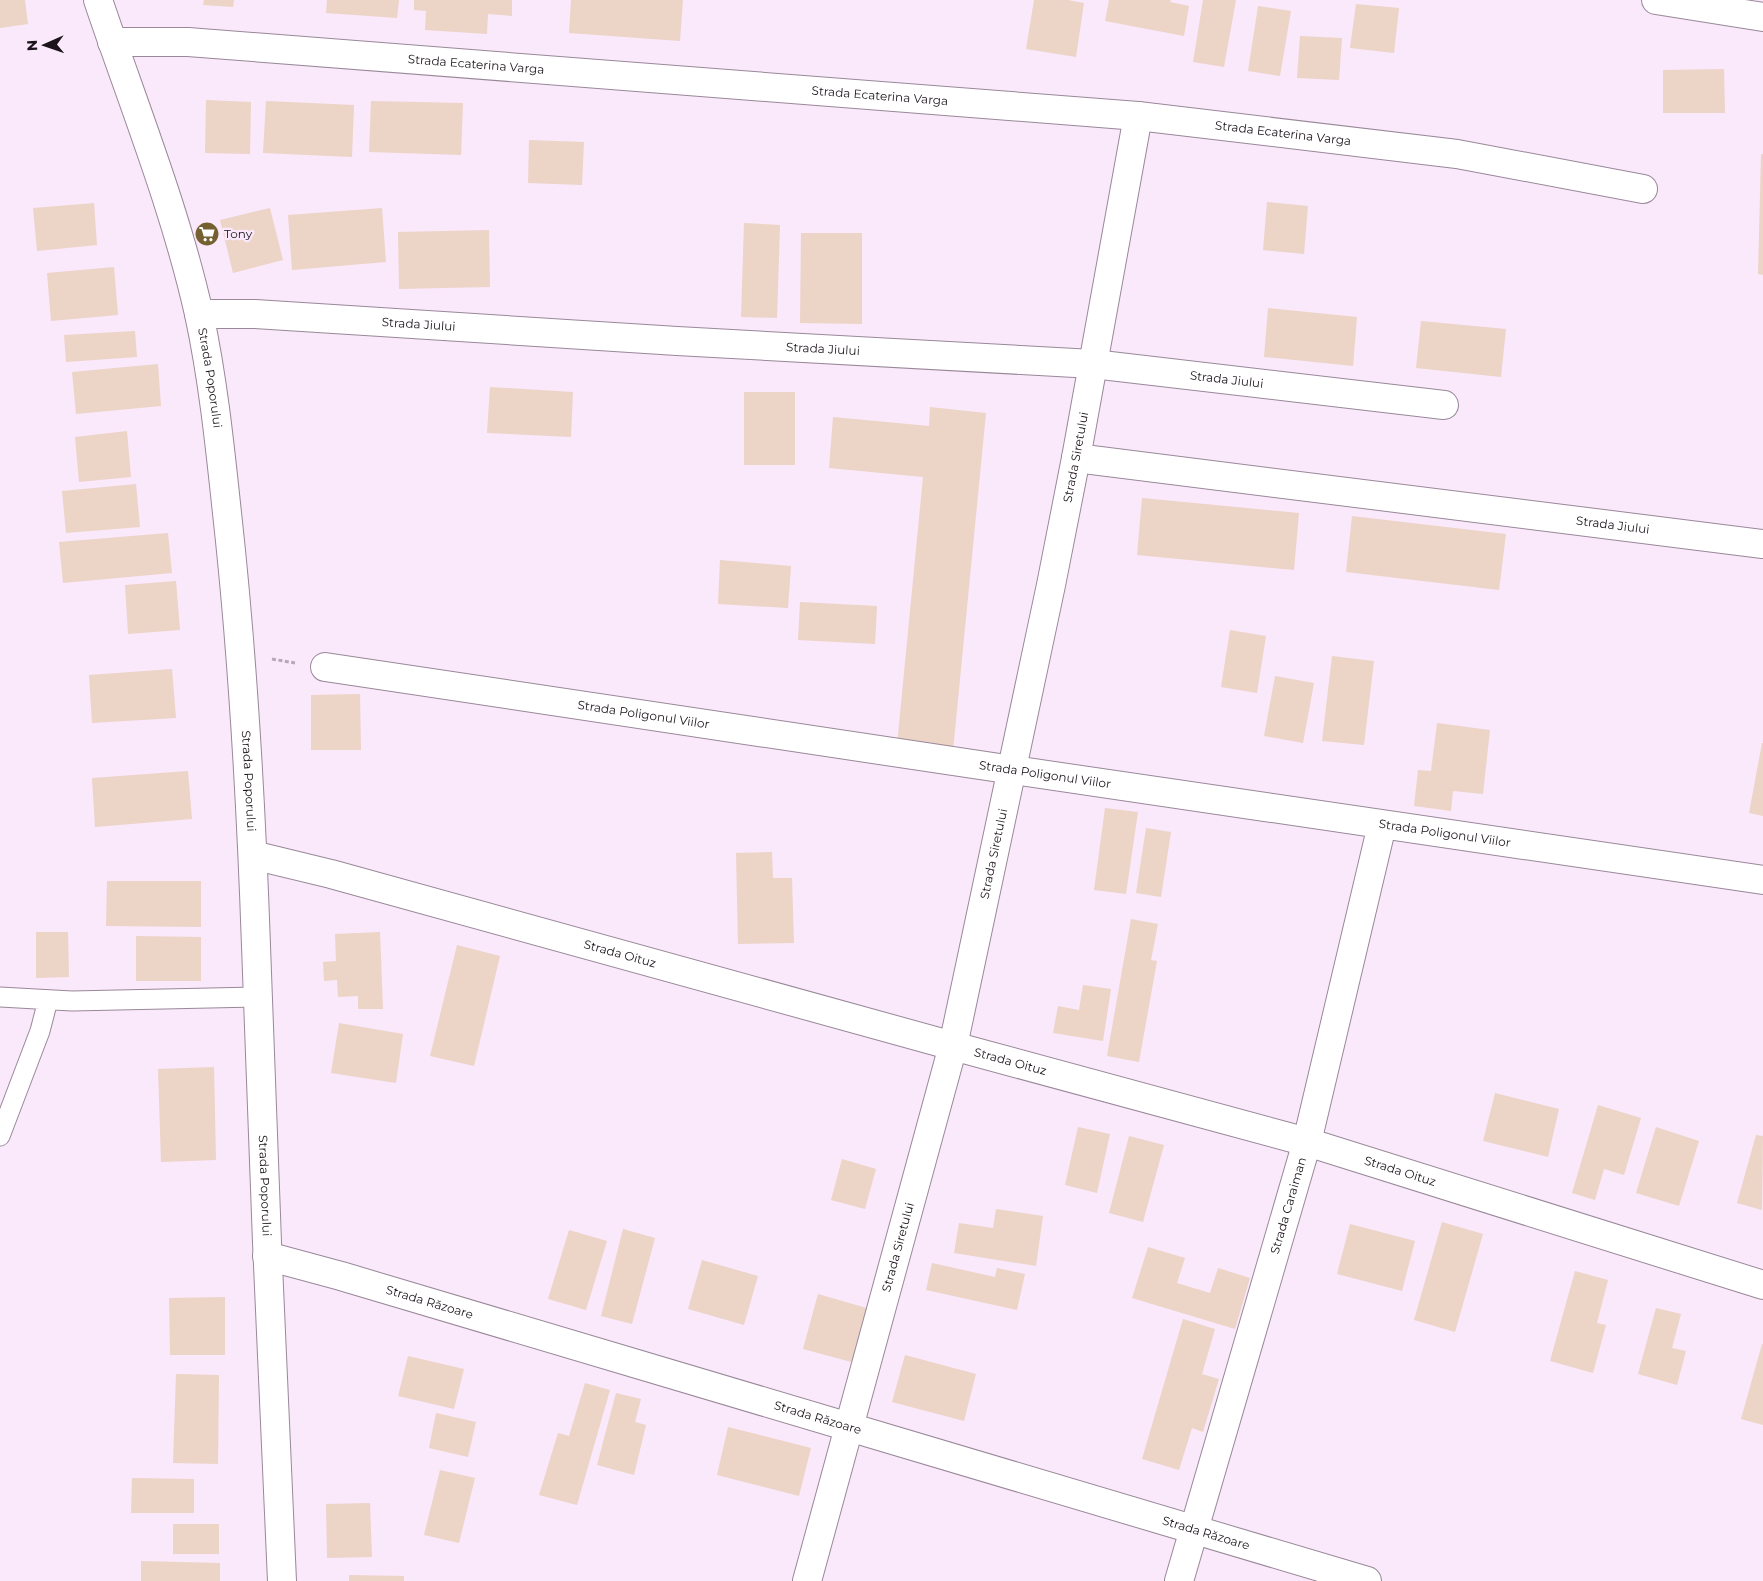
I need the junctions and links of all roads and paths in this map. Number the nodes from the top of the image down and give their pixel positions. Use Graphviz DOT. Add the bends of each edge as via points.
graph roads {
  1 [pos="98,0"];
  2 [pos="1656,0"];
  3 [pos="1763,17"];
  4 [pos="112,42"];
  5 [pos="1138,116"];
  6 [pos="1643,189"];
  7 [pos="199,314"];
  8 [pos="1094,364"];
  9 [pos="1444,405"];
  10 [pos="1076,458"];
  11 [pos="1763,544"];
  12 [pos="241,655"];
  13 [pos="325,667"];
  14 [pos="1013,770"];
  15 [pos="1382,825"];
  16 [pos="253,855"];
  17 [pos="1763,880"];
  18 [pos="0,997"];
  19 [pos="258,997"];
  20 [pos="48,1000"];
  21 [pos="953,1046"];
  22 [pos="0,1136"];
  23 [pos="1307,1142"];
  24 [pos="267,1256"];
  25 [pos="1763,1285"];
  26 [pos="848,1426"];
  27 [pos="1195,1529"];
  28 [pos="282,1581"];
  29 [pos="807,1581"];
  30 [pos="1179,1581"];
  31 [pos="1367,1581"];
  1 -- 4 [label="street, Strada Poporului"];
  2 -- 3 [label="street"];
  4 -- 5 [label="street, Strada Ecaterina Varga" via="188,42"];
  4 -- 7 [label="street, Strada Poporului" via="180,242"];
  5 -- 6 [label="street, Strada Ecaterina Varga" via="1457,154"];
  5 -- 8 [label="street, Strada Siretului"];
  7 -- 8 [label="street, Strada Jiului" via="255,314"];
  7 -- 12 [label="street, Strada Poporului" via="222,466"];
  8 -- 9 [label="street, Strada Jiului"];
  8 -- 10 [label="street, Strada Siretului"];
  10 -- 11 [label="street, Strada Jiului"];
  10 -- 14 [label="street, Strada Siretului"];
  12 -- 13 [label="path"];
  12 -- 16 [label="street, Strada Poporului"];
  13 -- 14 [label="street, Strada Poligonul Viilor"];
  14 -- 15 [label="street, Strada Poligonul Viilor"];
  14 -- 21 [label="street, Strada Siretului"];
  15 -- 17 [label="street, Strada Poligonul Viilor"];
  15 -- 23 [label="street, Strada Caraiman"];
  16 -- 19 [label="street, Strada Poporului"];
  16 -- 21 [label="street, Strada Oituz"];
  18 -- 20 [label="lane"];
  19 -- 20 [label="lane"];
  19 -- 24 [label="street, Strada Poporului"];
  20 -- 22 [label="lane" via="40,1031"];
  21 -- 23 [label="street, Strada Oituz"];
  21 -- 26 [label="street, Strada Siretului"];
  23 -- 25 [label="street, Strada Oituz"];
  23 -- 27 [label="street, Strada Caraiman"];
  24 -- 26 [label="street, Strada Răzoare"];
  24 -- 28 [label="street, Strada Poporului"];
  26 -- 27 [label="street, Strada Răzoare"];
  26 -- 29 [label="street, Strada Siretului"];
  27 -- 30 [label="street, Strada Caraiman"];
  27 -- 31 [label="street, Strada Răzoare"];
}
